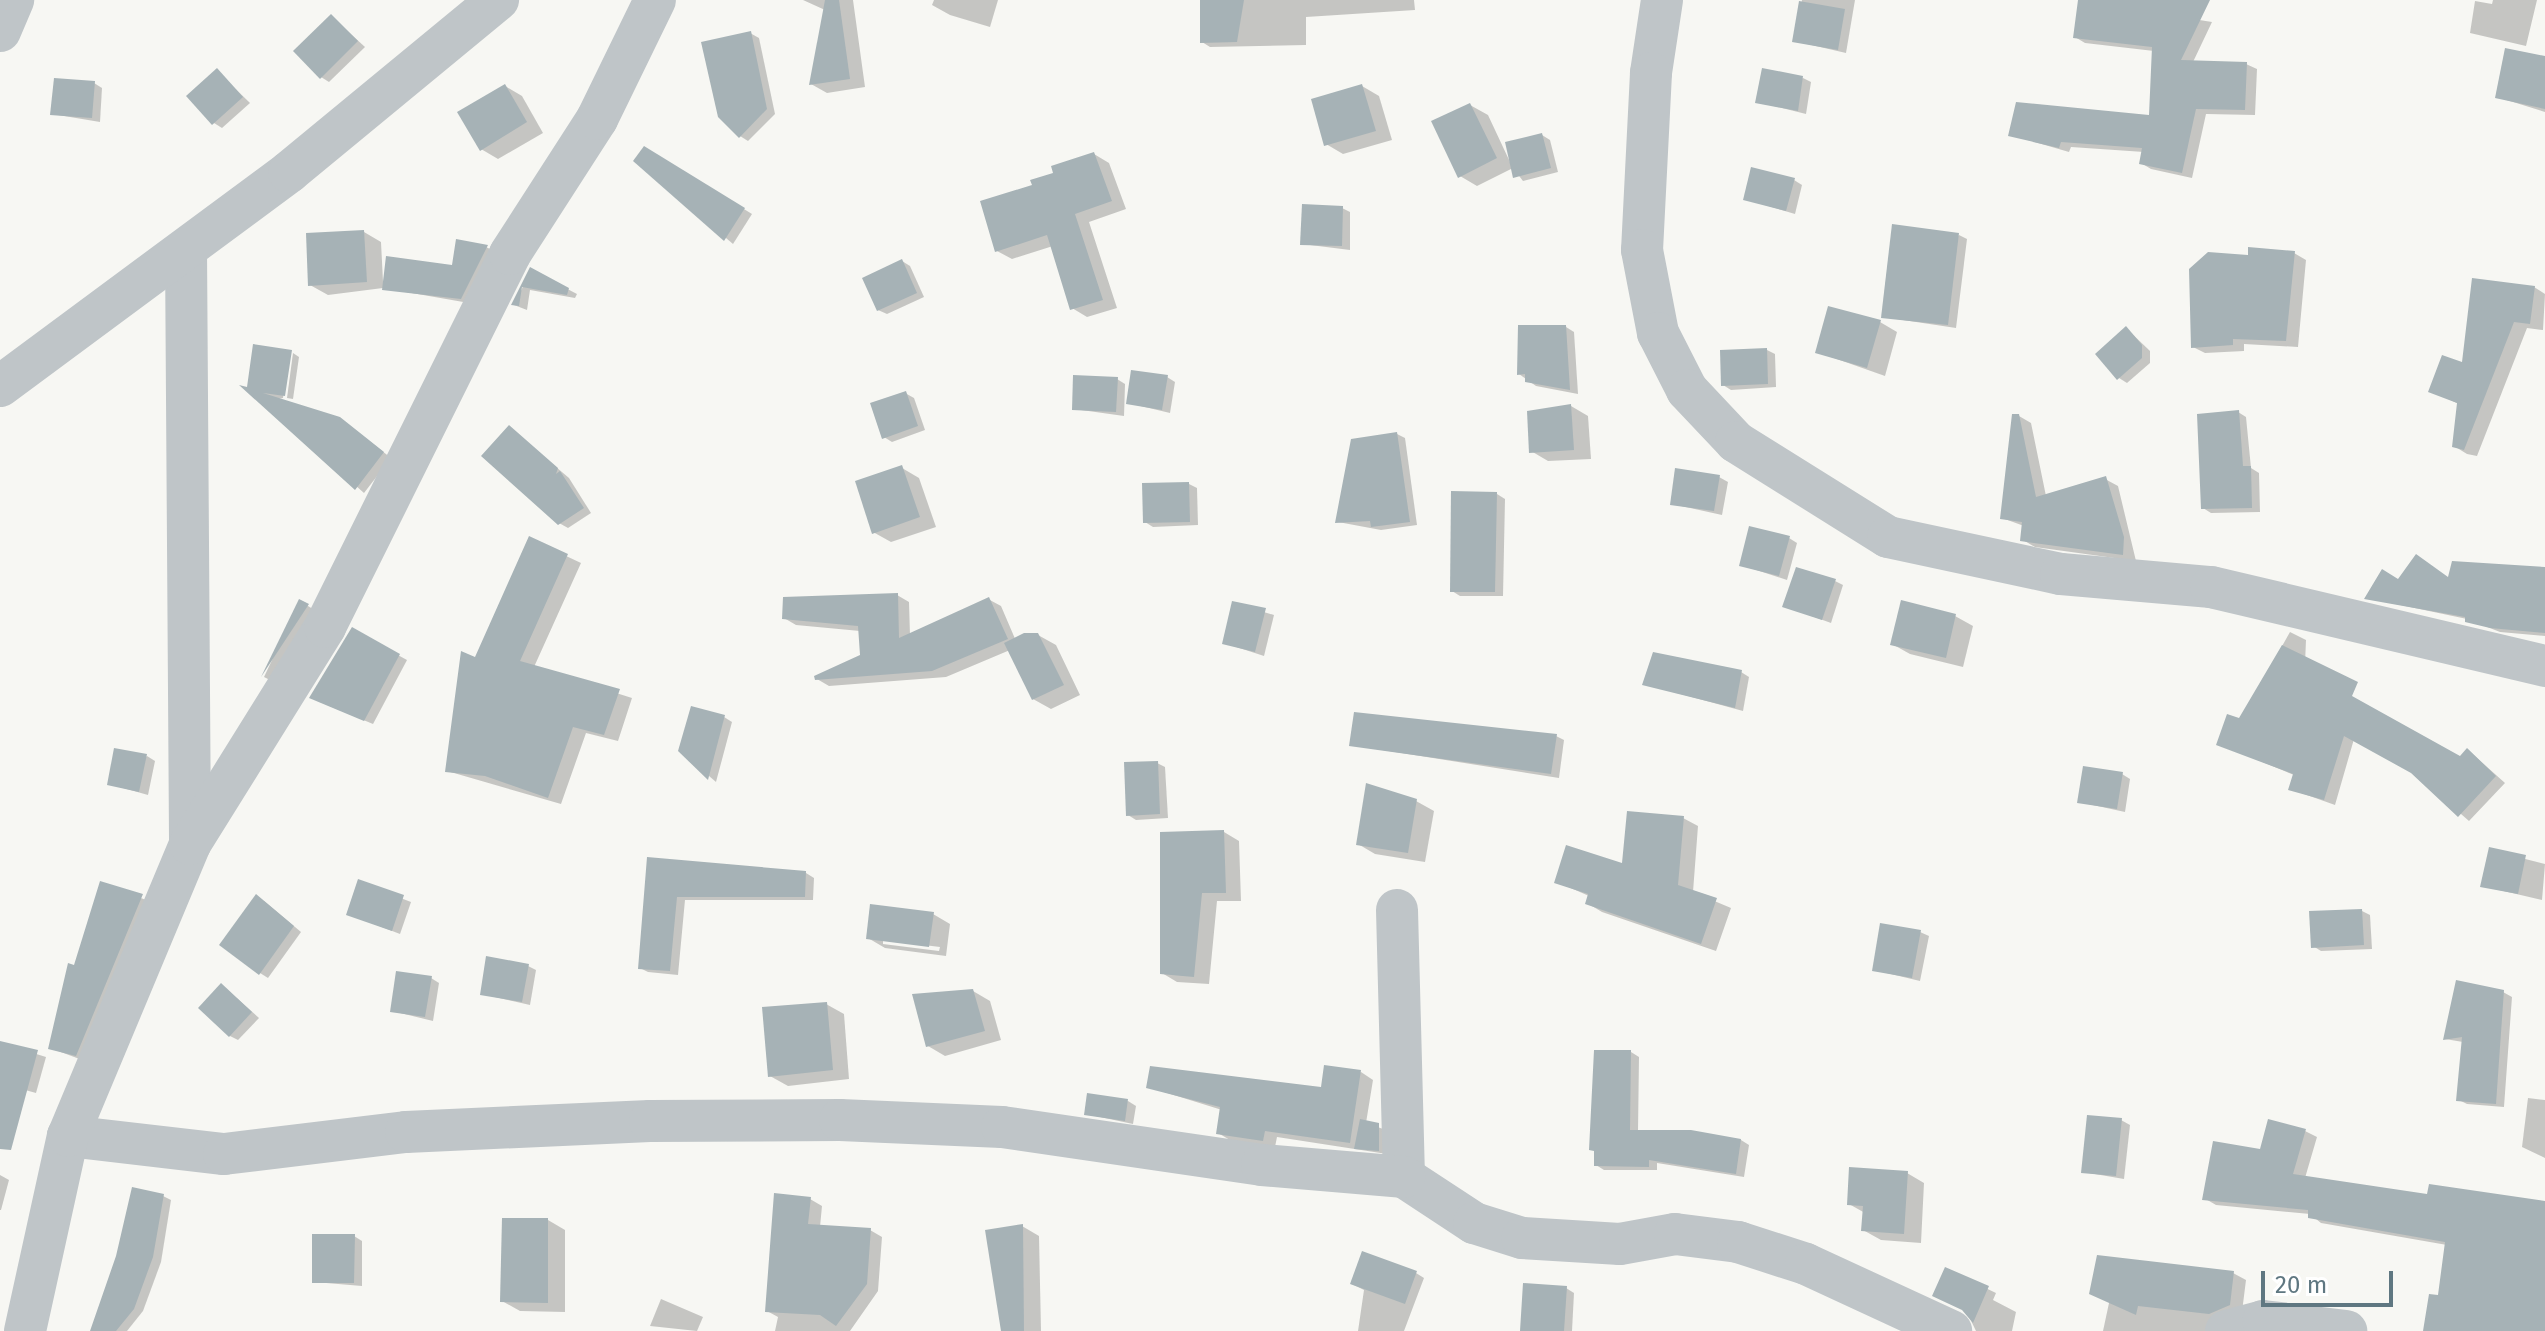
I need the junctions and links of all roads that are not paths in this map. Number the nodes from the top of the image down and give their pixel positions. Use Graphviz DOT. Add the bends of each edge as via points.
graph roads {
  1 [pos="13,0"];
  2 [pos="498,0"];
  3 [pos="655,0"];
  4 [pos="1662,0"];
  5 [pos="0,31"];
  6 [pos="186,250"];
  7 [pos="0,386"];
  8 [pos="2545,666"];
  9 [pos="190,844"];
  10 [pos="1397,910"];
  11 [pos="68,1136"];
  12 [pos="1404,1177"];
  13 [pos="25,1331"];
  14 [pos="1951,1331"];
  15 [pos="2226,1331"];
  16 [pos="2346,1331"];
  1 -- 5 [label="street"];
  2 -- 6 [label="street"];
  3 -- 9 [label="street" via="597,119 510,254 325,627"];
  4 -- 8 [label="street" via="1651,73 1642,250 1658,333 1687,390 1736,442 1888,537 2061,574 2211,587"];
  6 -- 7 [label="street"];
  6 -- 9 [label="street"];
  9 -- 11 [label="street"];
  10 -- 12 [label="street"];
  11 -- 12 [label="street" via="224,1154 406,1132 650,1121 840,1120 1002,1127 1262,1165"];
  11 -- 13 [label="street"];
  12 -- 14 [label="street" via="1474,1223 1522,1238 1620,1244 1675,1234 1738,1242 1806,1264"];
  15 -- 16 [label="street" via="2263,1321"];
}
